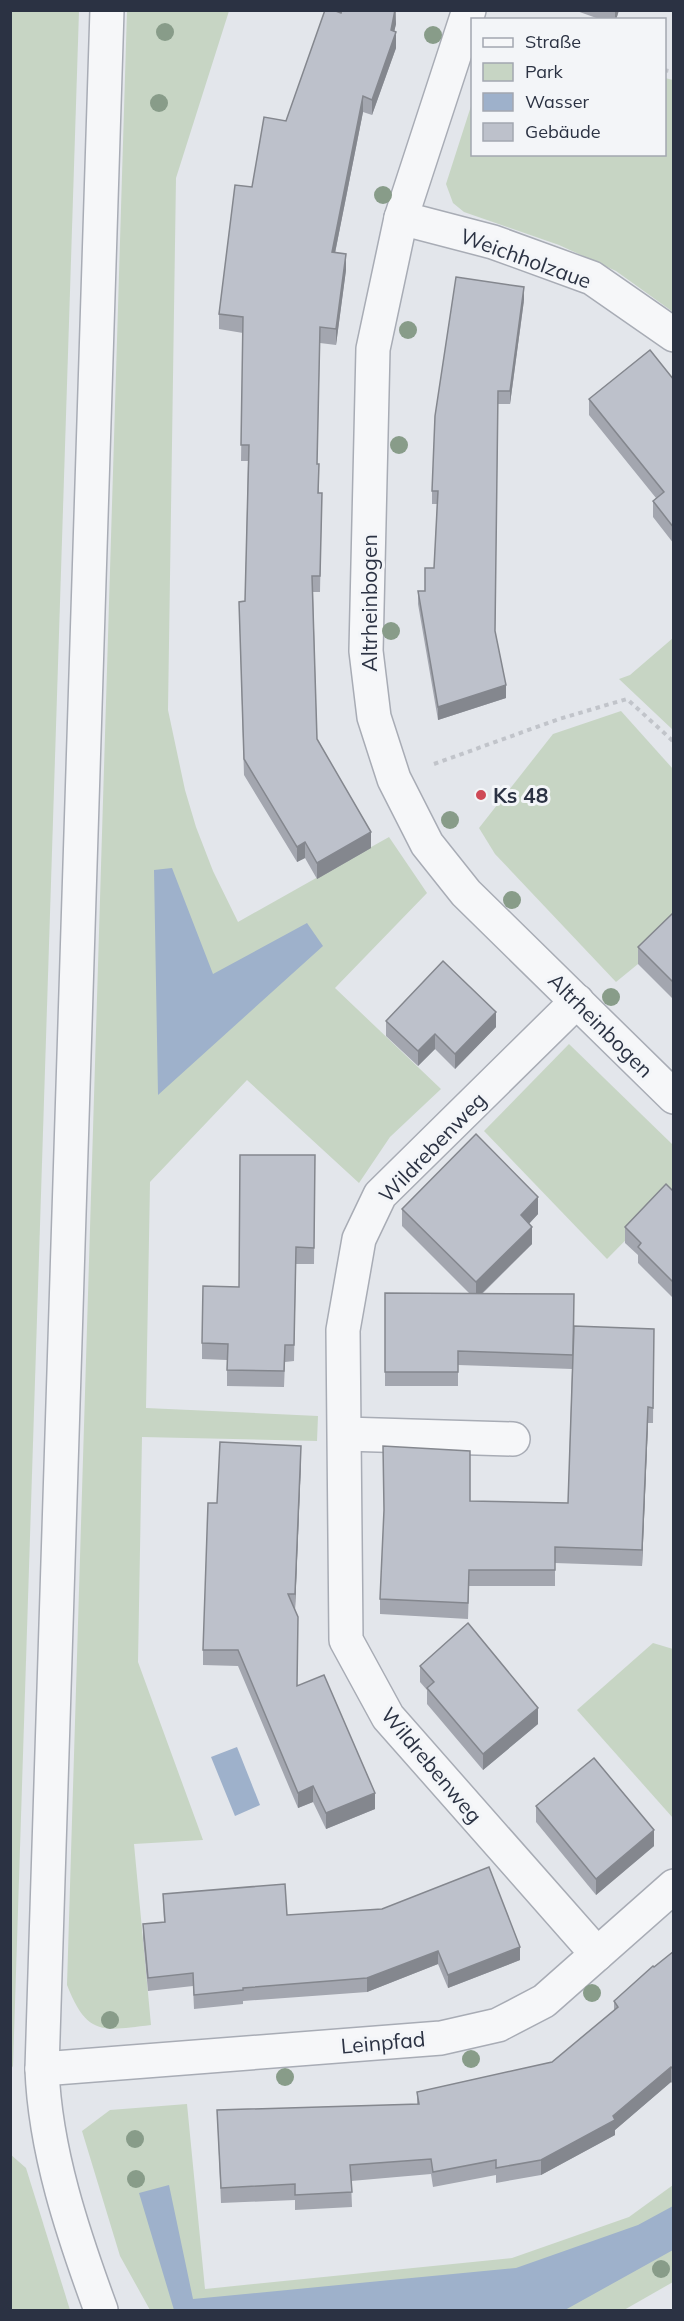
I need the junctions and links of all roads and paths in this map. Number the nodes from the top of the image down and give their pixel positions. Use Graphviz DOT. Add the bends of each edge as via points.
graph roads {
  1 [pos="107,10"];
  2 [pos="469,10"];
  3 [pos="401,218"];
  4 [pos="674,335"];
  5 [pos="674,742"];
  6 [pos="394,779"];
  7 [pos="578,1001"];
  8 [pos="674,1097"];
  9 [pos="345,1434"];
  10 [pos="513,1439"];
  11 [pos="674,1886"];
  12 [pos="597,1954"];
  13 [pos="42,2069"];
  14 [pos="101,2310"];
  1 -- 13 [label="street"];
  2 -- 3 [label="street, Altrheinbogen"];
  3 -- 4 [label="street, Weichholzaue" via="493,242 591,278"];
  3 -- 6 [label="street, Altrheinbogen" via="373,349 366,651 374,717"];
  5 -- 6 [label="path" via="627,699 559,719"];
  6 -- 7 [label="street, Altrheinbogen" via="427,844 466,893"];
  7 -- 8 [label="street, Altrheinbogen"];
  7 -- 9 [label="street, Wildrebenweg" via="380,1195 358,1239 349,1284 343,1330"];
  9 -- 10 [label="street"];
  9 -- 12 [label="street, Wildrebenweg" via="346,1640 388,1717"];
  11 -- 12 [label="street, Leinpfad"];
  12 -- 13 [label="street, Leinpfad" via="544,2001 498,2025 441,2038"];
  13 -- 14 [label="street" via="44,2114 79,2250"];
}
